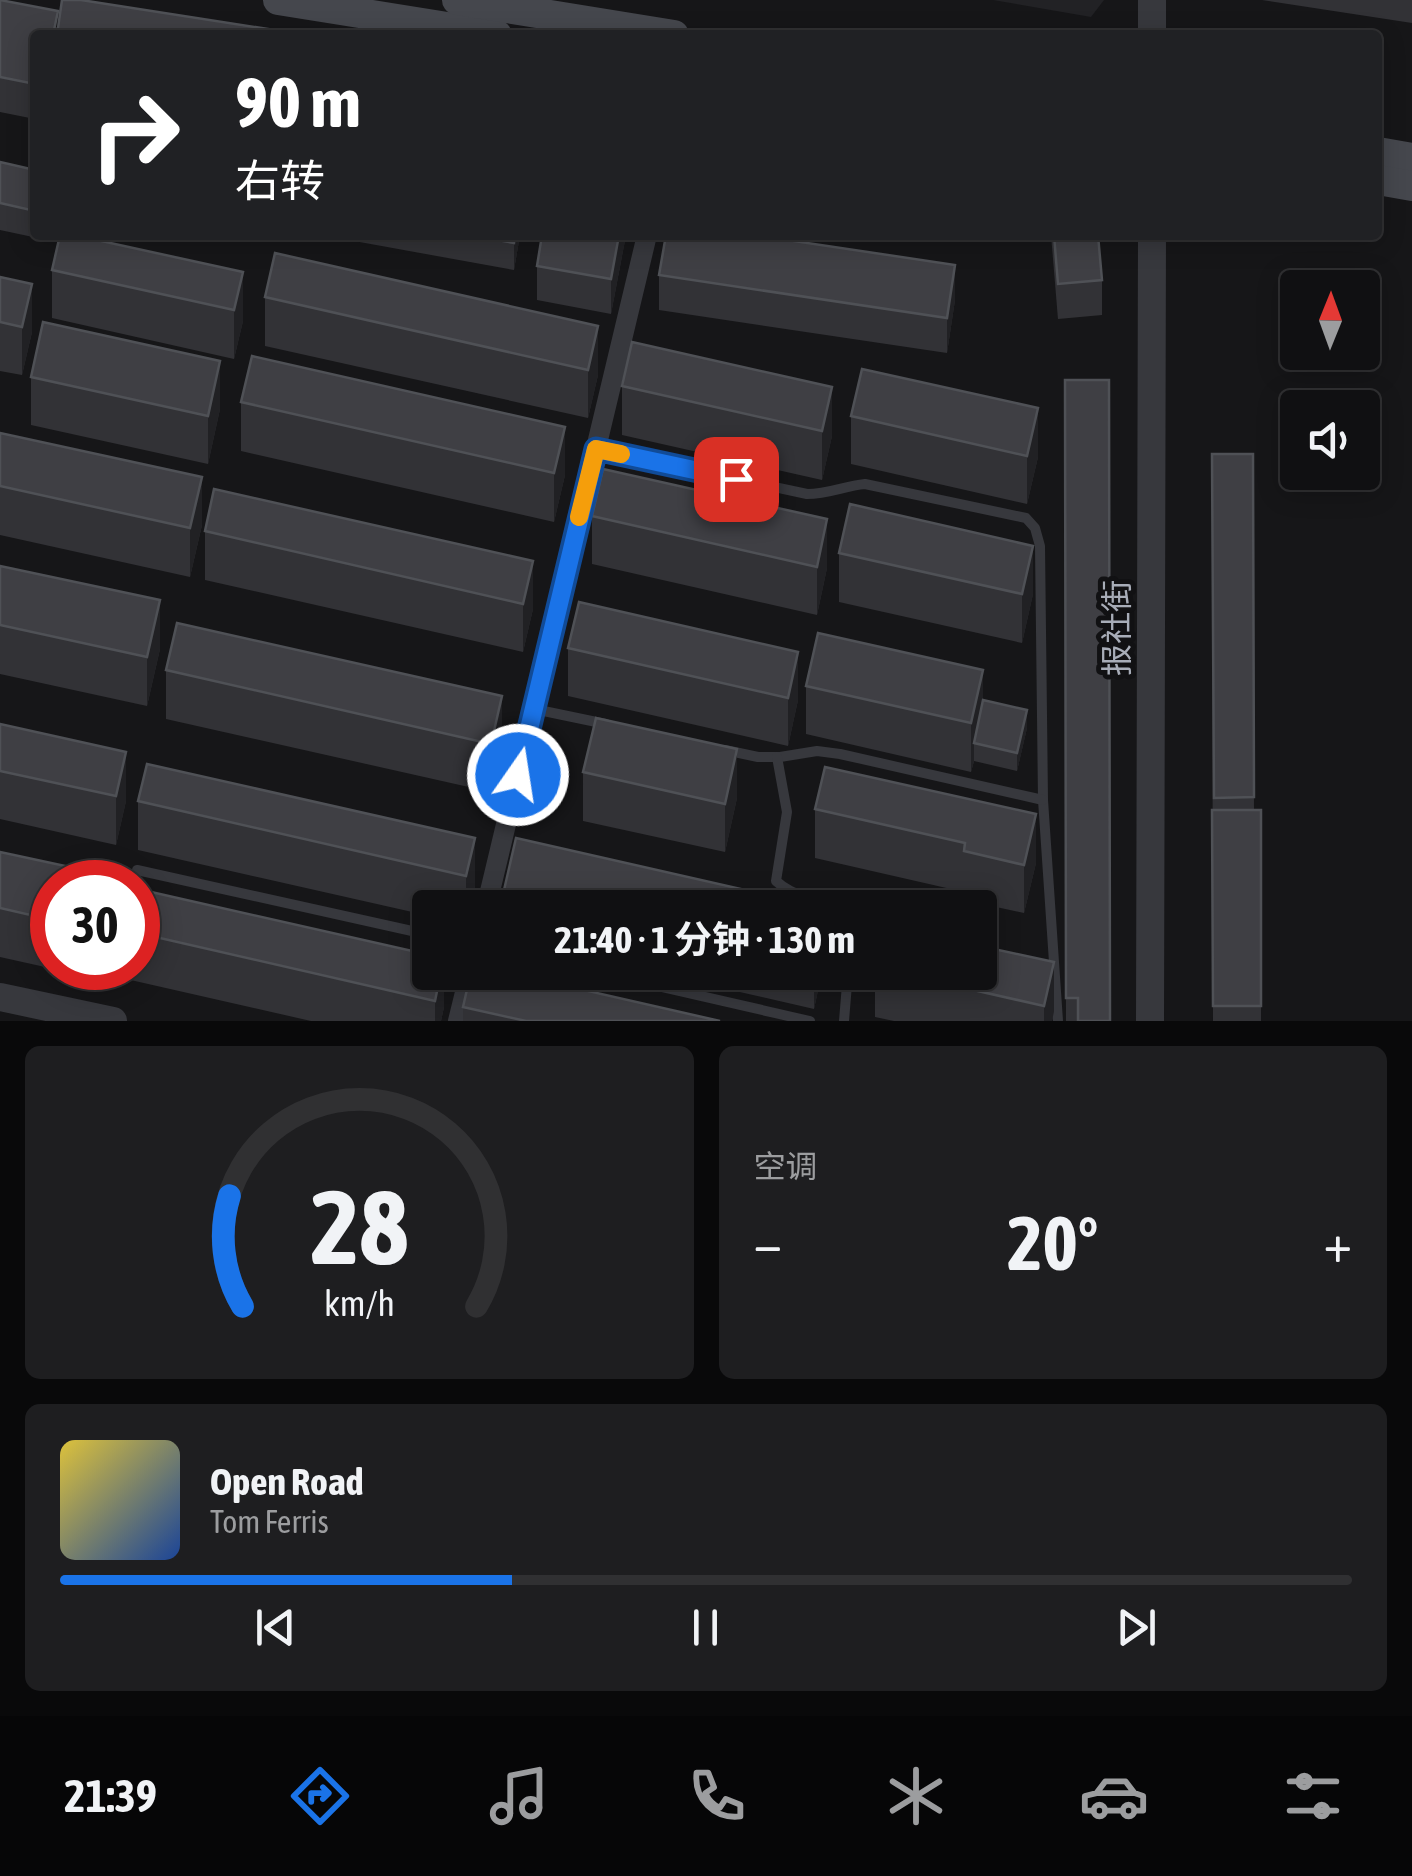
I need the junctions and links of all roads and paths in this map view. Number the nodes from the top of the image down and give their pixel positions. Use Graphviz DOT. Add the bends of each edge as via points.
graph roads {
  1 [pos="278,0"];
  2 [pos="457,0"];
  3 [pos="1152,0"];
  4 [pos="592,11"];
  5 [pos="466,30"];
  6 [pos="657,30"];
  7 [pos="1152,30"];
  8 [pos="1382,153"];
  9 [pos="1412,158"];
  10 [pos="1382,181"];
  11 [pos="1412,186"];
  12 [pos="646,240"];
  13 [pos="1152,240"];
  14 [pos="596,449"];
  15 [pos="533,708"];
  16 [pos="627,729"];
  17 [pos="720,749"];
  18 [pos="777,757"];
  19 [pos="1043,800"];
  20 [pos="160,875"];
  21 [pos="490,890"];
  22 [pos="786,890"];
  23 [pos="412,931"];
  24 [pos="466,990"];
  25 [pos="675,990"];
  26 [pos="847,990"];
  27 [pos="0,996"];
  28 [pos="113,1021"];
  29 [pos="458,1021"];
  30 [pos="810,1021"];
  31 [pos="844,1021"];
  32 [pos="1058,1021"];
  33 [pos="1150,1021"];
  1 -- 5 [label="main road"];
  2 -- 4 [label="main road"];
  3 -- 7 [label="street"];
  4 -- 6 [label="main road"];
  8 -- 9 [label="main road"];
  10 -- 11 [label="main road"];
  12 -- 14 [label="street"];
  13 -- 33 [label="street, 报社街"];
  14 -- 15 [label="street"];
  14 -- 19 [label="lane" via="806,494 865,484 1026,518 1040,546"];
  15 -- 16 [label="lane"];
  15 -- 21 [label="street"];
  17 -- 18 [label="lane"];
  18 -- 19 [label="lane" via="840,754"];
  18 -- 22 [label="lane" via="787,812 776,881"];
  19 -- 32 [label="lane"];
  20 -- 23 [label="lane"];
  24 -- 29 [label="street"];
  25 -- 30 [label="lane"];
  26 -- 31 [label="lane"];
  27 -- 28 [label="street"];
}
